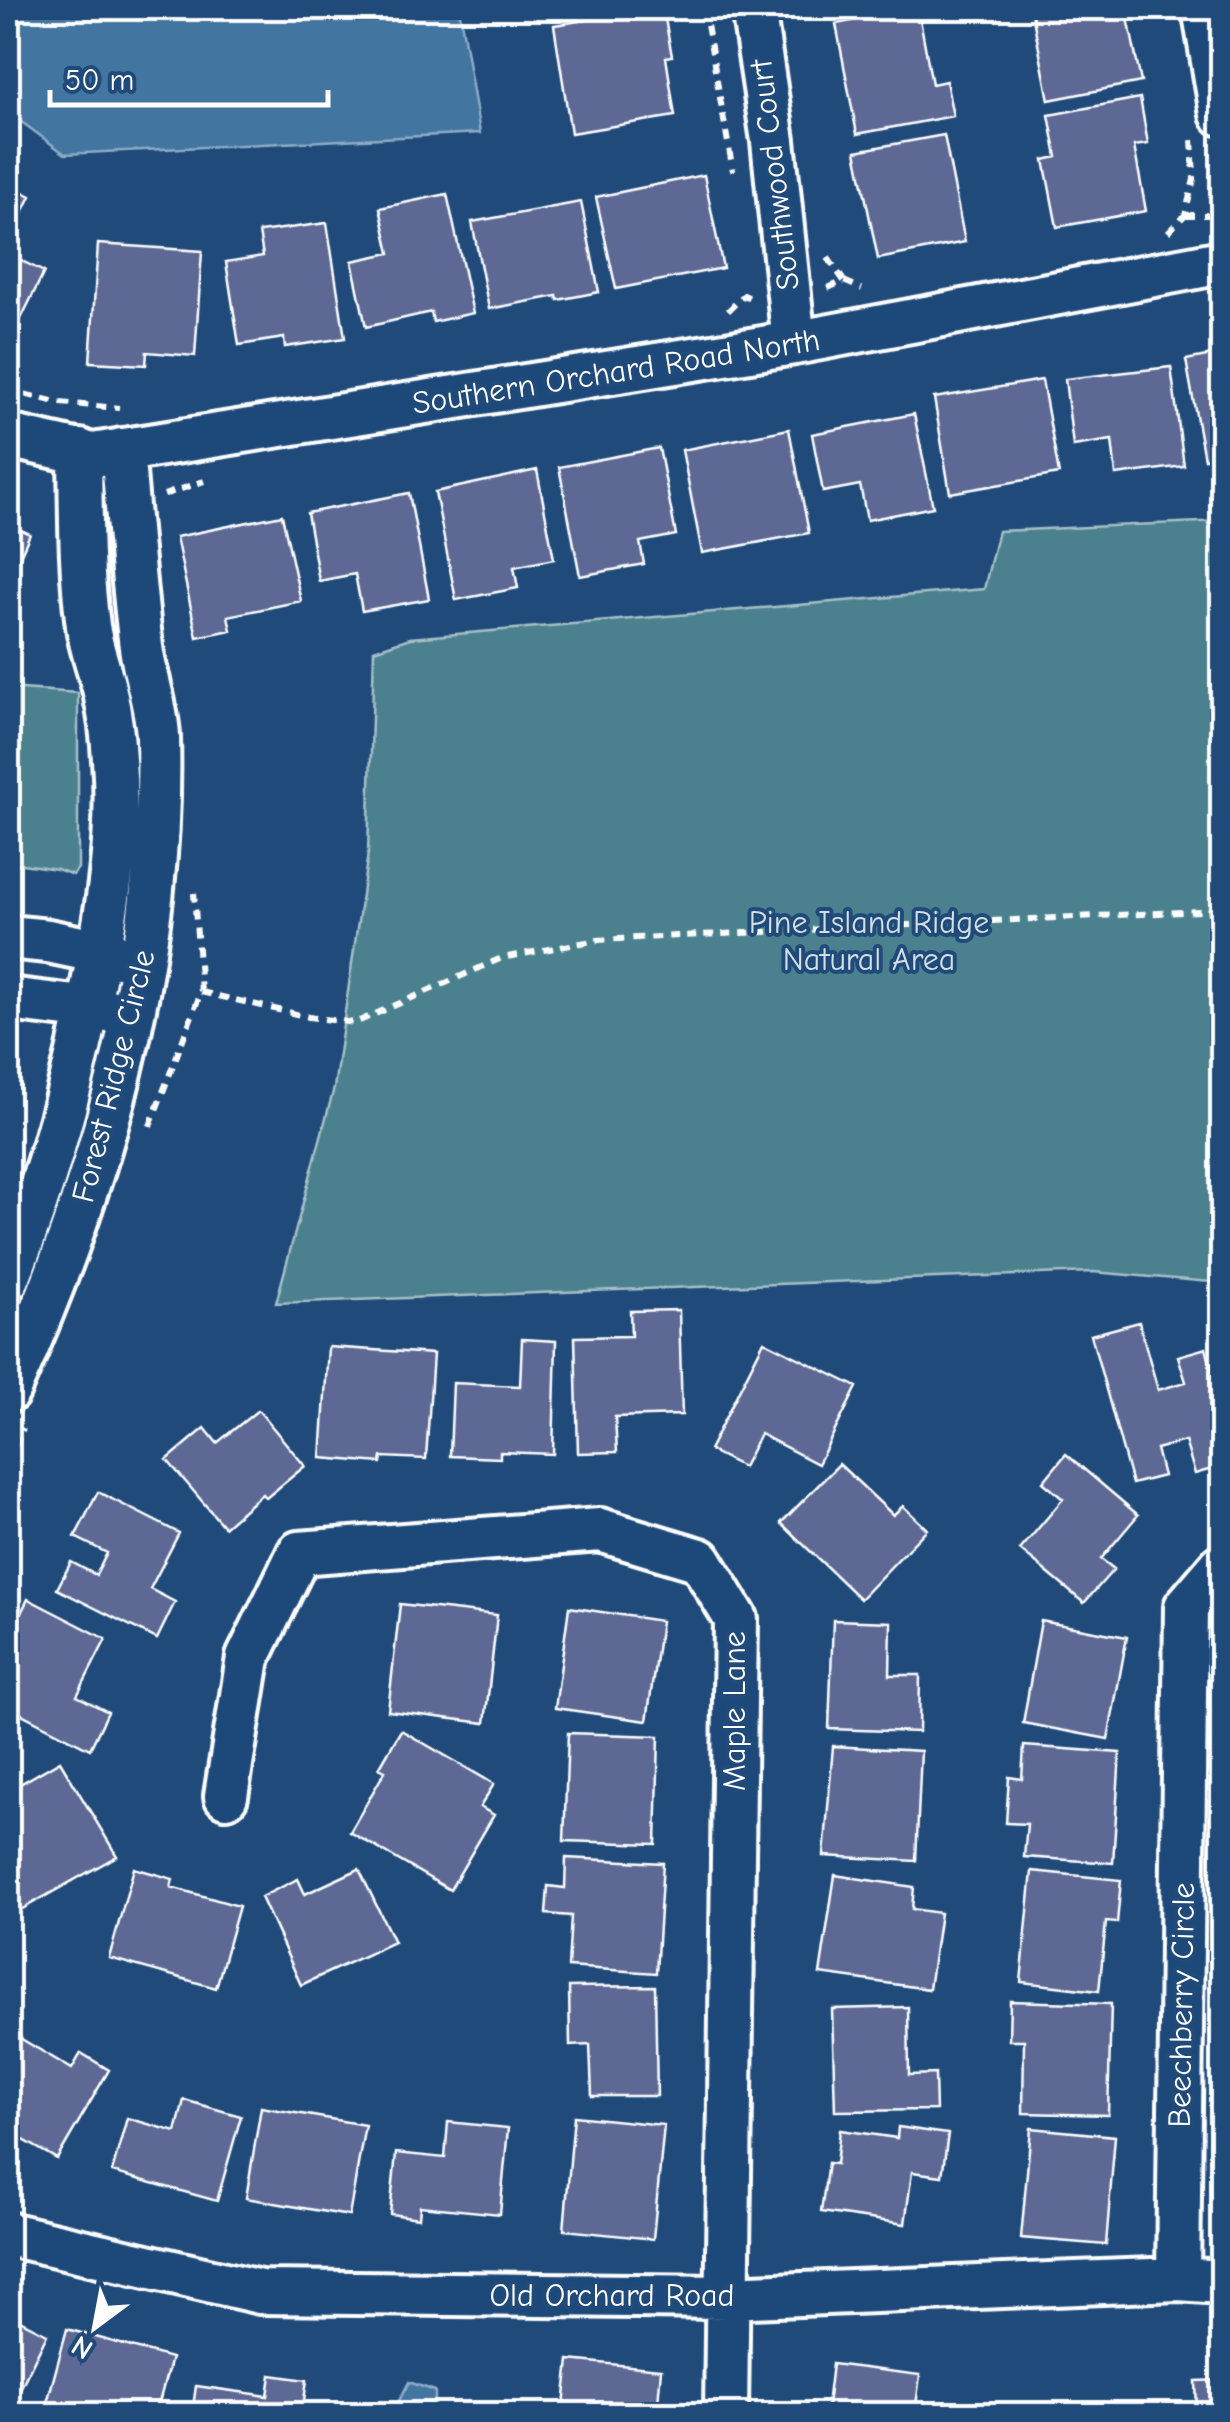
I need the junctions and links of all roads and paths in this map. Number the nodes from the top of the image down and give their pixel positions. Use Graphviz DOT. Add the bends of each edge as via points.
graph roads {
  1 [pos="704,8"];
  2 [pos="753,8"];
  3 [pos="1204,8"];
  4 [pos="1207,122"];
  5 [pos="733,172"];
  6 [pos="1185,215"];
  7 [pos="1222,215"];
  8 [pos="1162,237"];
  9 [pos="823,244"];
  10 [pos="1222,262"];
  11 [pos="844,281"];
  12 [pos="747,285"];
  13 [pos="744,295"];
  14 [pos="794,343"];
  15 [pos="8,436"];
  16 [pos="122,450"];
  17 [pos="80,452"];
  18 [pos="1222,910"];
  19 [pos="8,937"];
  20 [pos="100,952"];
  21 [pos="144,962"];
  22 [pos="201,992"];
  23 [pos="8,999"];
  24 [pos="88,1008"];
  25 [pos="134,1014"];
  26 [pos="8,1278"];
  27 [pos="8,1390"];
  28 [pos="1222,1565"];
  29 [pos="226,1796"];
  30 [pos="8,2234"];
  31 [pos="1178,2280"];
  32 [pos="1222,2282"];
  33 [pos="726,2297"];
  34 [pos="726,2414"];
  1 -- 5 [label="path"];
  2 -- 14 [label="street, Southwood Court"];
  3 -- 4 [label="street"];
  4 -- 6 [label="path"];
  6 -- 7 [label="path"];
  6 -- 8 [label="path"];
  9 -- 11 [label="path"];
  10 -- 14 [label="street, Southern Orchard Road North"];
  12 -- 13 [label="path"];
  14 -- 16 [label="street, Southern Orchard Road North"];
  15 -- 17 [label="street, Southern Orchard Road North"];
  16 -- 17 [label="street, Southern Orchard Road North"];
  16 -- 21 [label="street, Forest Ridge Circle" via="142,652 158,731 158,830"];
  17 -- 20 [label="street, Forest Ridge Circle" via="88,632 106,694 115,762 114,851"];
  18 -- 22 [label="path" via="597,940 502,958 356,1023"];
  19 -- 20 [label="street"];
  20 -- 21 [label="street"];
  20 -- 24 [label="street, Forest Ridge Circle"];
  21 -- 25 [label="street, Forest Ridge Circle"];
  23 -- 24 [label="street"];
  24 -- 25 [label="street"];
  24 -- 26 [label="street, Forest Ridge Circle" via="61,1124"];
  25 -- 27 [label="street, Forest Ridge Circle" via="76,1222"];
  28 -- 31 [label="street, Beechberry Circle" via="1186,1607"];
  29 -- 33 [label="street, Maple Lane" via="248,1658 299,1553 600,1530 700,1560 736,1619"];
  30 -- 33 [label="street, Old Orchard Road" via="260,2292"];
  31 -- 32 [label="street, Old Orchard Road"];
  31 -- 33 [label="street, Old Orchard Road"];
  33 -- 34 [label="street, Maple Lane"];
}
